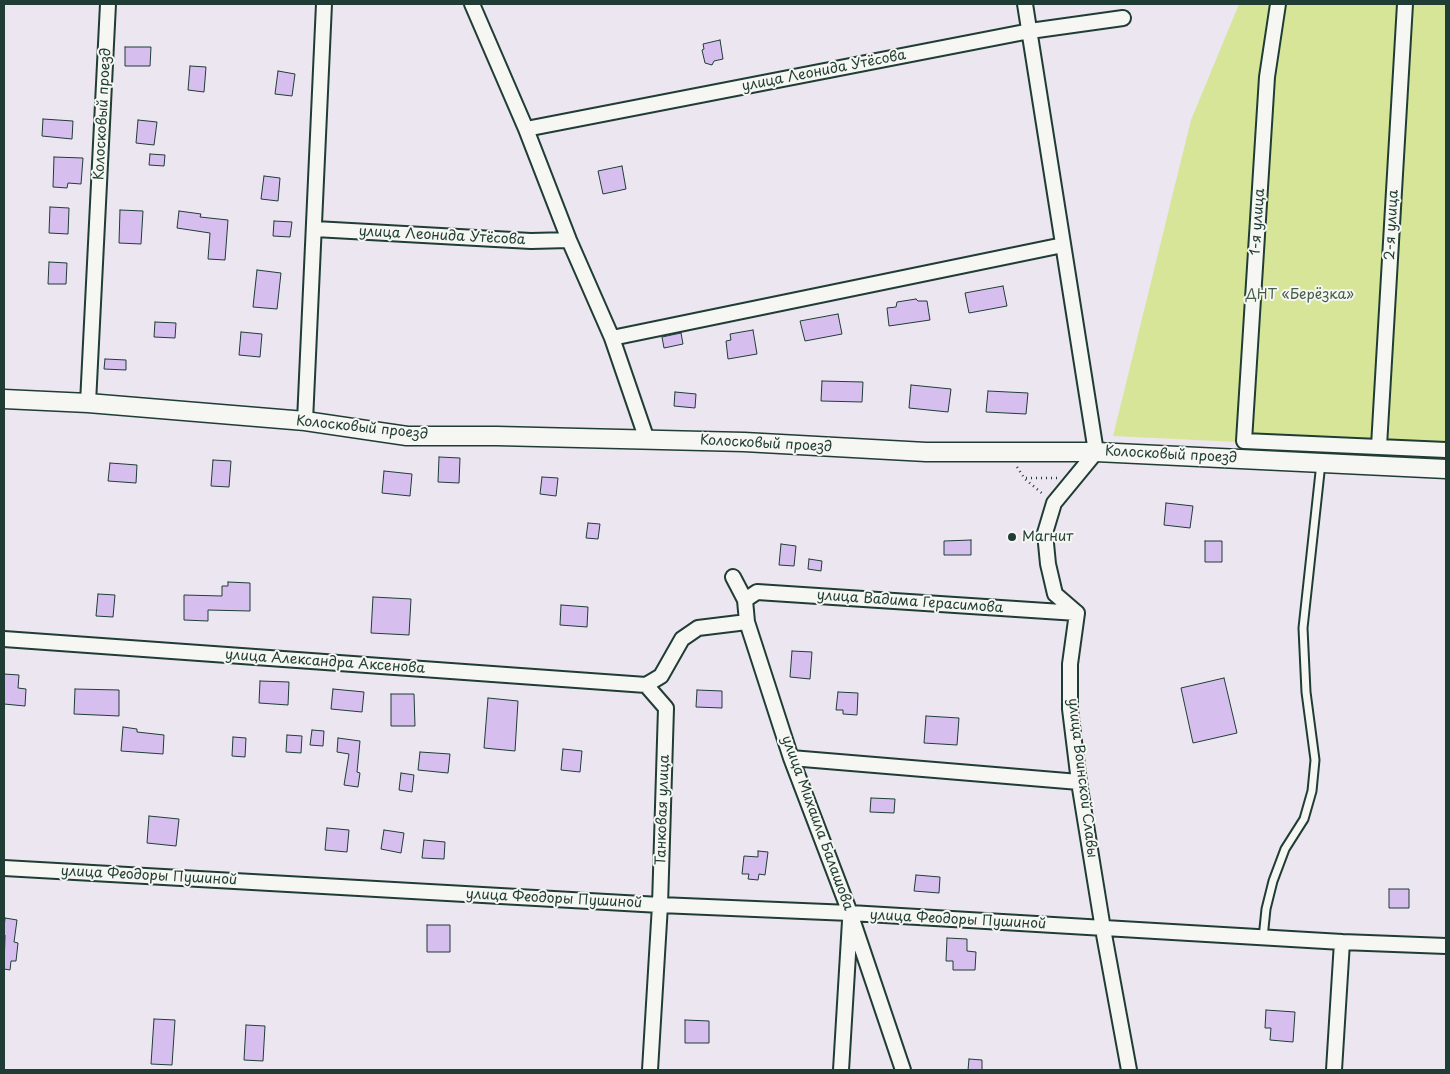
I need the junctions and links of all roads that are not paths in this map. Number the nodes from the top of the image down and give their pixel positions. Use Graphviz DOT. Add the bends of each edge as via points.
graph roads {
  1 [pos="108,4"];
  2 [pos="324,4"];
  3 [pos="472,4"];
  4 [pos="1024,4"];
  5 [pos="1278,4"];
  6 [pos="1405,4"];
  7 [pos="1123,18"];
  8 [pos="1030,32"];
  9 [pos="526,129"];
  10 [pos="315,228"];
  11 [pos="569,240"];
  12 [pos="1063,245"];
  13 [pos="612,338"];
  14 [pos="4,399"];
  15 [pos="88,403"];
  16 [pos="305,421"];
  17 [pos="648,440"];
  18 [pos="1380,446"];
  19 [pos="1446,450"];
  20 [pos="1244,451"];
  21 [pos="1096,452"];
  22 [pos="1321,463"];
  23 [pos="1446,469"];
  24 [pos="733,577"];
  25 [pos="745,600"];
  26 [pos="1077,613"];
  27 [pos="747,622"];
  28 [pos="4,640"];
  29 [pos="646,685"];
  30 [pos="791,758"];
  31 [pos="1079,782"];
  32 [pos="4,868"];
  33 [pos="660,905"];
  34 [pos="850,914"];
  35 [pos="1103,929"];
  36 [pos="1263,938"];
  37 [pos="1342,942"];
  38 [pos="1446,946"];
  39 [pos="650,1070"];
  40 [pos="841,1070"];
  41 [pos="903,1070"];
  42 [pos="1129,1070"];
  43 [pos="1334,1070"];
  1 -- 15 [label="street, Колосковый проезд"];
  2 -- 10 [label="street"];
  3 -- 9 [label="street"];
  4 -- 8 [label="street"];
  5 -- 20 [label="street, 1-я улица" via="1267,77"];
  6 -- 18 [label="street, 2-я улица"];
  7 -- 8 [label="street, улица Леонида Утёсова"];
  8 -- 9 [label="street, улица Леонида Утёсова"];
  8 -- 12 [label="street"];
  9 -- 11 [label="street"];
  10 -- 11 [label="street, улица Леонида Утёсова" via="531,241"];
  10 -- 16 [label="street"];
  11 -- 13 [label="street"];
  12 -- 13 [label="street"];
  12 -- 21 [label="street"];
  13 -- 17 [label="street"];
  14 -- 15 [label="street, Колосковый проезд"];
  15 -- 16 [label="street, Колосковый проезд"];
  16 -- 17 [label="street, Колосковый проезд" via="407,436"];
  17 -- 21 [label="street, Колосковый проезд" via="926,452"];
  18 -- 19 [label="street"];
  18 -- 20 [label="street"];
  20 -- 21 [label="street, Колосковый проезд"];
  20 -- 22 [label="street, Колосковый проезд"];
  21 -- 26 [label="street" via="1054,503 1045,533 1054,594"];
  22 -- 23 [label="street, Колосковый проезд"];
  22 -- 36 [label="lane" via="1303,628 1306,692 1315,760 1312,791 1304,818 1285,849 1273,881"];
  24 -- 25 [label="street, улица Михаила Балашова"];
  25 -- 26 [label="street, улица Вадима Герасимова" via="757,592"];
  25 -- 27 [label="street, улица Михаила Балашова"];
  26 -- 31 [label="street, улица Воинской Славы" via="1070,664 1070,709"];
  27 -- 29 [label="street" via="698,628 682,639 661,676"];
  27 -- 30 [label="street, улица Михаила Балашова"];
  28 -- 29 [label="street, улица Александра Аксенова"];
  29 -- 33 [label="street, Танковая улица" via="666,708"];
  30 -- 31 [label="street"];
  30 -- 34 [label="street, улица Михаила Балашова"];
  31 -- 35 [label="street, улица Воинской Славы"];
  32 -- 33 [label="street, улица Феодоры Пушиной"];
  33 -- 34 [label="street, улица Феодоры Пушиной"];
  33 -- 39 [label="street, Танковая улица"];
  34 -- 35 [label="street, улица Феодоры Пушиной"];
  34 -- 40 [label="street"];
  34 -- 41 [label="street, улица Михаила Балашова"];
  35 -- 36 [label="street, улица Феодоры Пушиной"];
  35 -- 42 [label="street, улица Воинской Славы"];
  36 -- 37 [label="street, улица Феодоры Пушиной"];
  37 -- 38 [label="street, улица Феодоры Пушиной"];
  37 -- 43 [label="street"];
}
